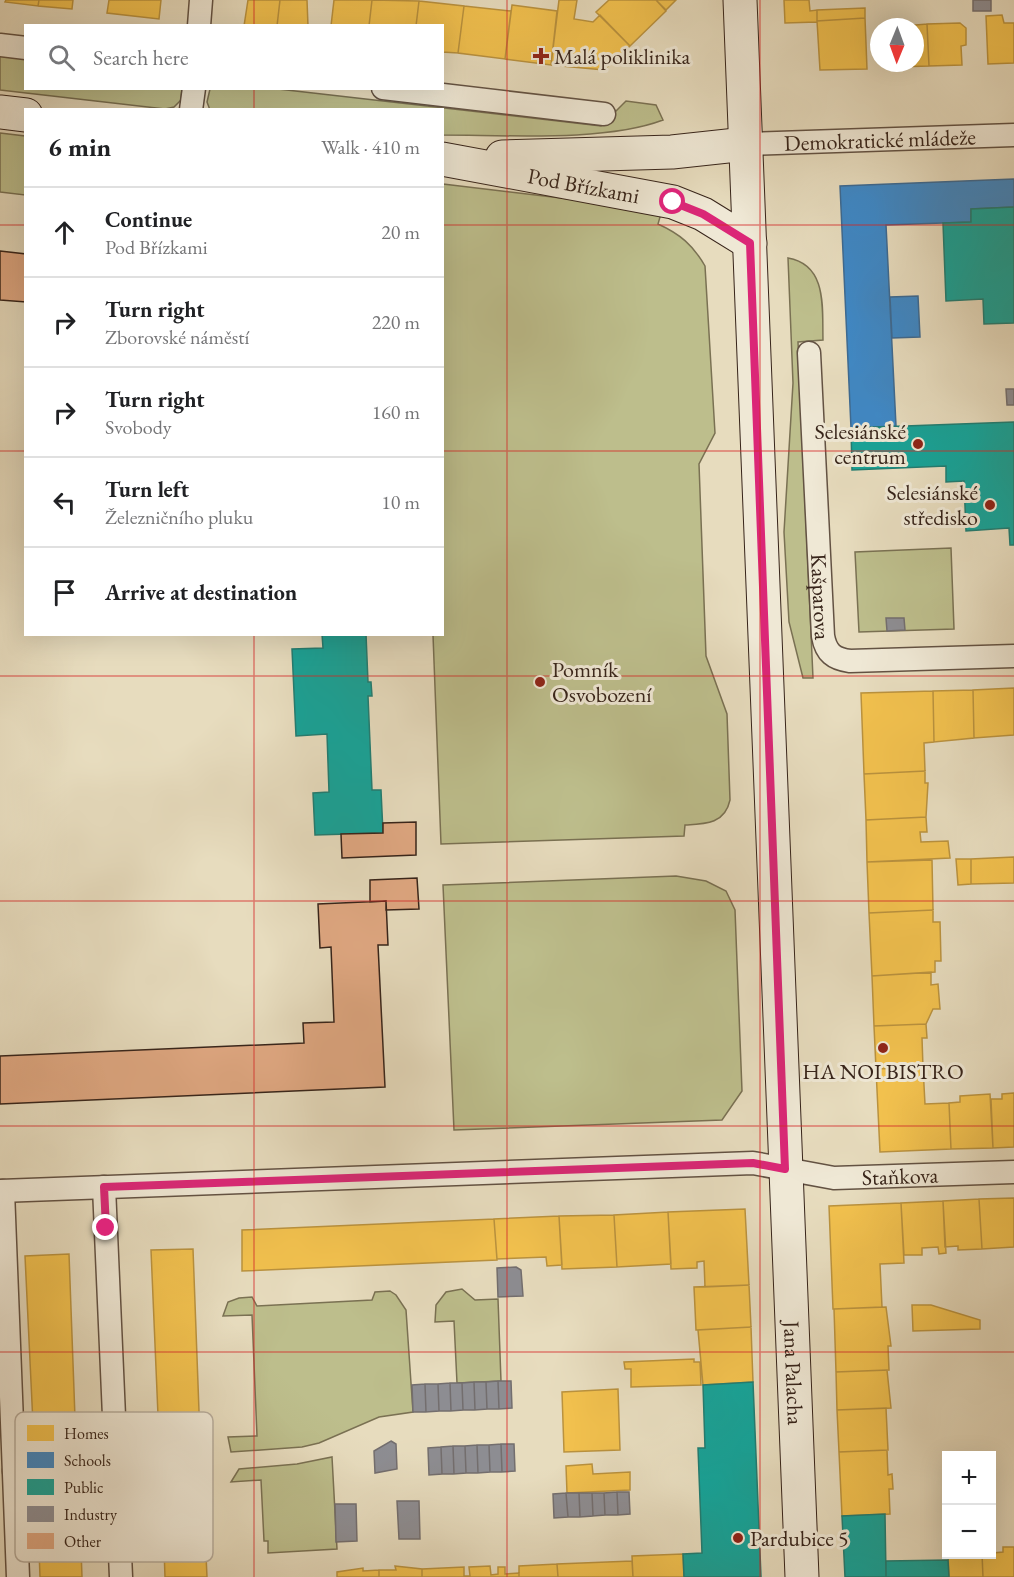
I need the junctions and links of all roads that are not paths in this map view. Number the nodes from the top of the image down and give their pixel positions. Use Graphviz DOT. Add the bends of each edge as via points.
graph roads {
  1 [pos="201,0"];
  2 [pos="740,0"];
  3 [pos="199,24"];
  4 [pos="0,45"];
  5 [pos="24,48"];
  6 [pos="194,90"];
  7 [pos="400,90"];
  8 [pos="191,108"];
  9 [pos="0,112"];
  10 [pos="604,114"];
  11 [pos="24,115"];
  12 [pos="1014,135"];
  13 [pos="746,144"];
  14 [pos="444,159"];
  15 [pos="444,159"];
  16 [pos="750,243"];
  17 [pos="809,353"];
  18 [pos="1014,656"];
  19 [pos="785,1169"];
  20 [pos="1014,1172"];
  21 [pos="104,1187"];
  22 [pos="1,1191"];
  23 [pos="4,1300"];
  24 [pos="114,1412"];
  25 [pos="14,1471"];
  26 [pos="15,1498"];
  27 [pos="17,1562"];
  28 [pos="120,1562"];
  29 [pos="18,1577"];
  30 [pos="121,1577"];
  31 [pos="802,1577"];
  1 -- 3 [label="street"];
  2 -- 13 [label="main road, Jana Palacha"];
  4 -- 5 [label="street"];
  6 -- 8 [label="street"];
  7 -- 10 [label="street"];
  9 -- 11 [label="main road"];
  12 -- 13 [label="street, Demokratické mládeže"];
  13 -- 14 [label="main road, Pod Břízkami" via="672,152"];
  13 -- 16 [label="main road, Jana Palacha"];
  15 -- 16 [label="main road, Pod Břízkami" via="673,202 703,214"];
  16 -- 19 [label="main road, Jana Palacha"];
  17 -- 18 [label="street, Kašparova" via="823,636 827,650 836,658 850,661"];
  19 -- 20 [label="street, Staňkova" via="834,1178"];
  19 -- 21 [label="street, Staňkova" via="741,1163"];
  19 -- 31 [label="main road, Jana Palacha"];
  21 -- 22 [label="street, Staňkova"];
  21 -- 24 [label="street"];
  22 -- 23 [label="street"];
  23 -- 25 [label="street"];
  25 -- 26 [label="street"];
  27 -- 29 [label="street"];
  28 -- 30 [label="street"];
}
